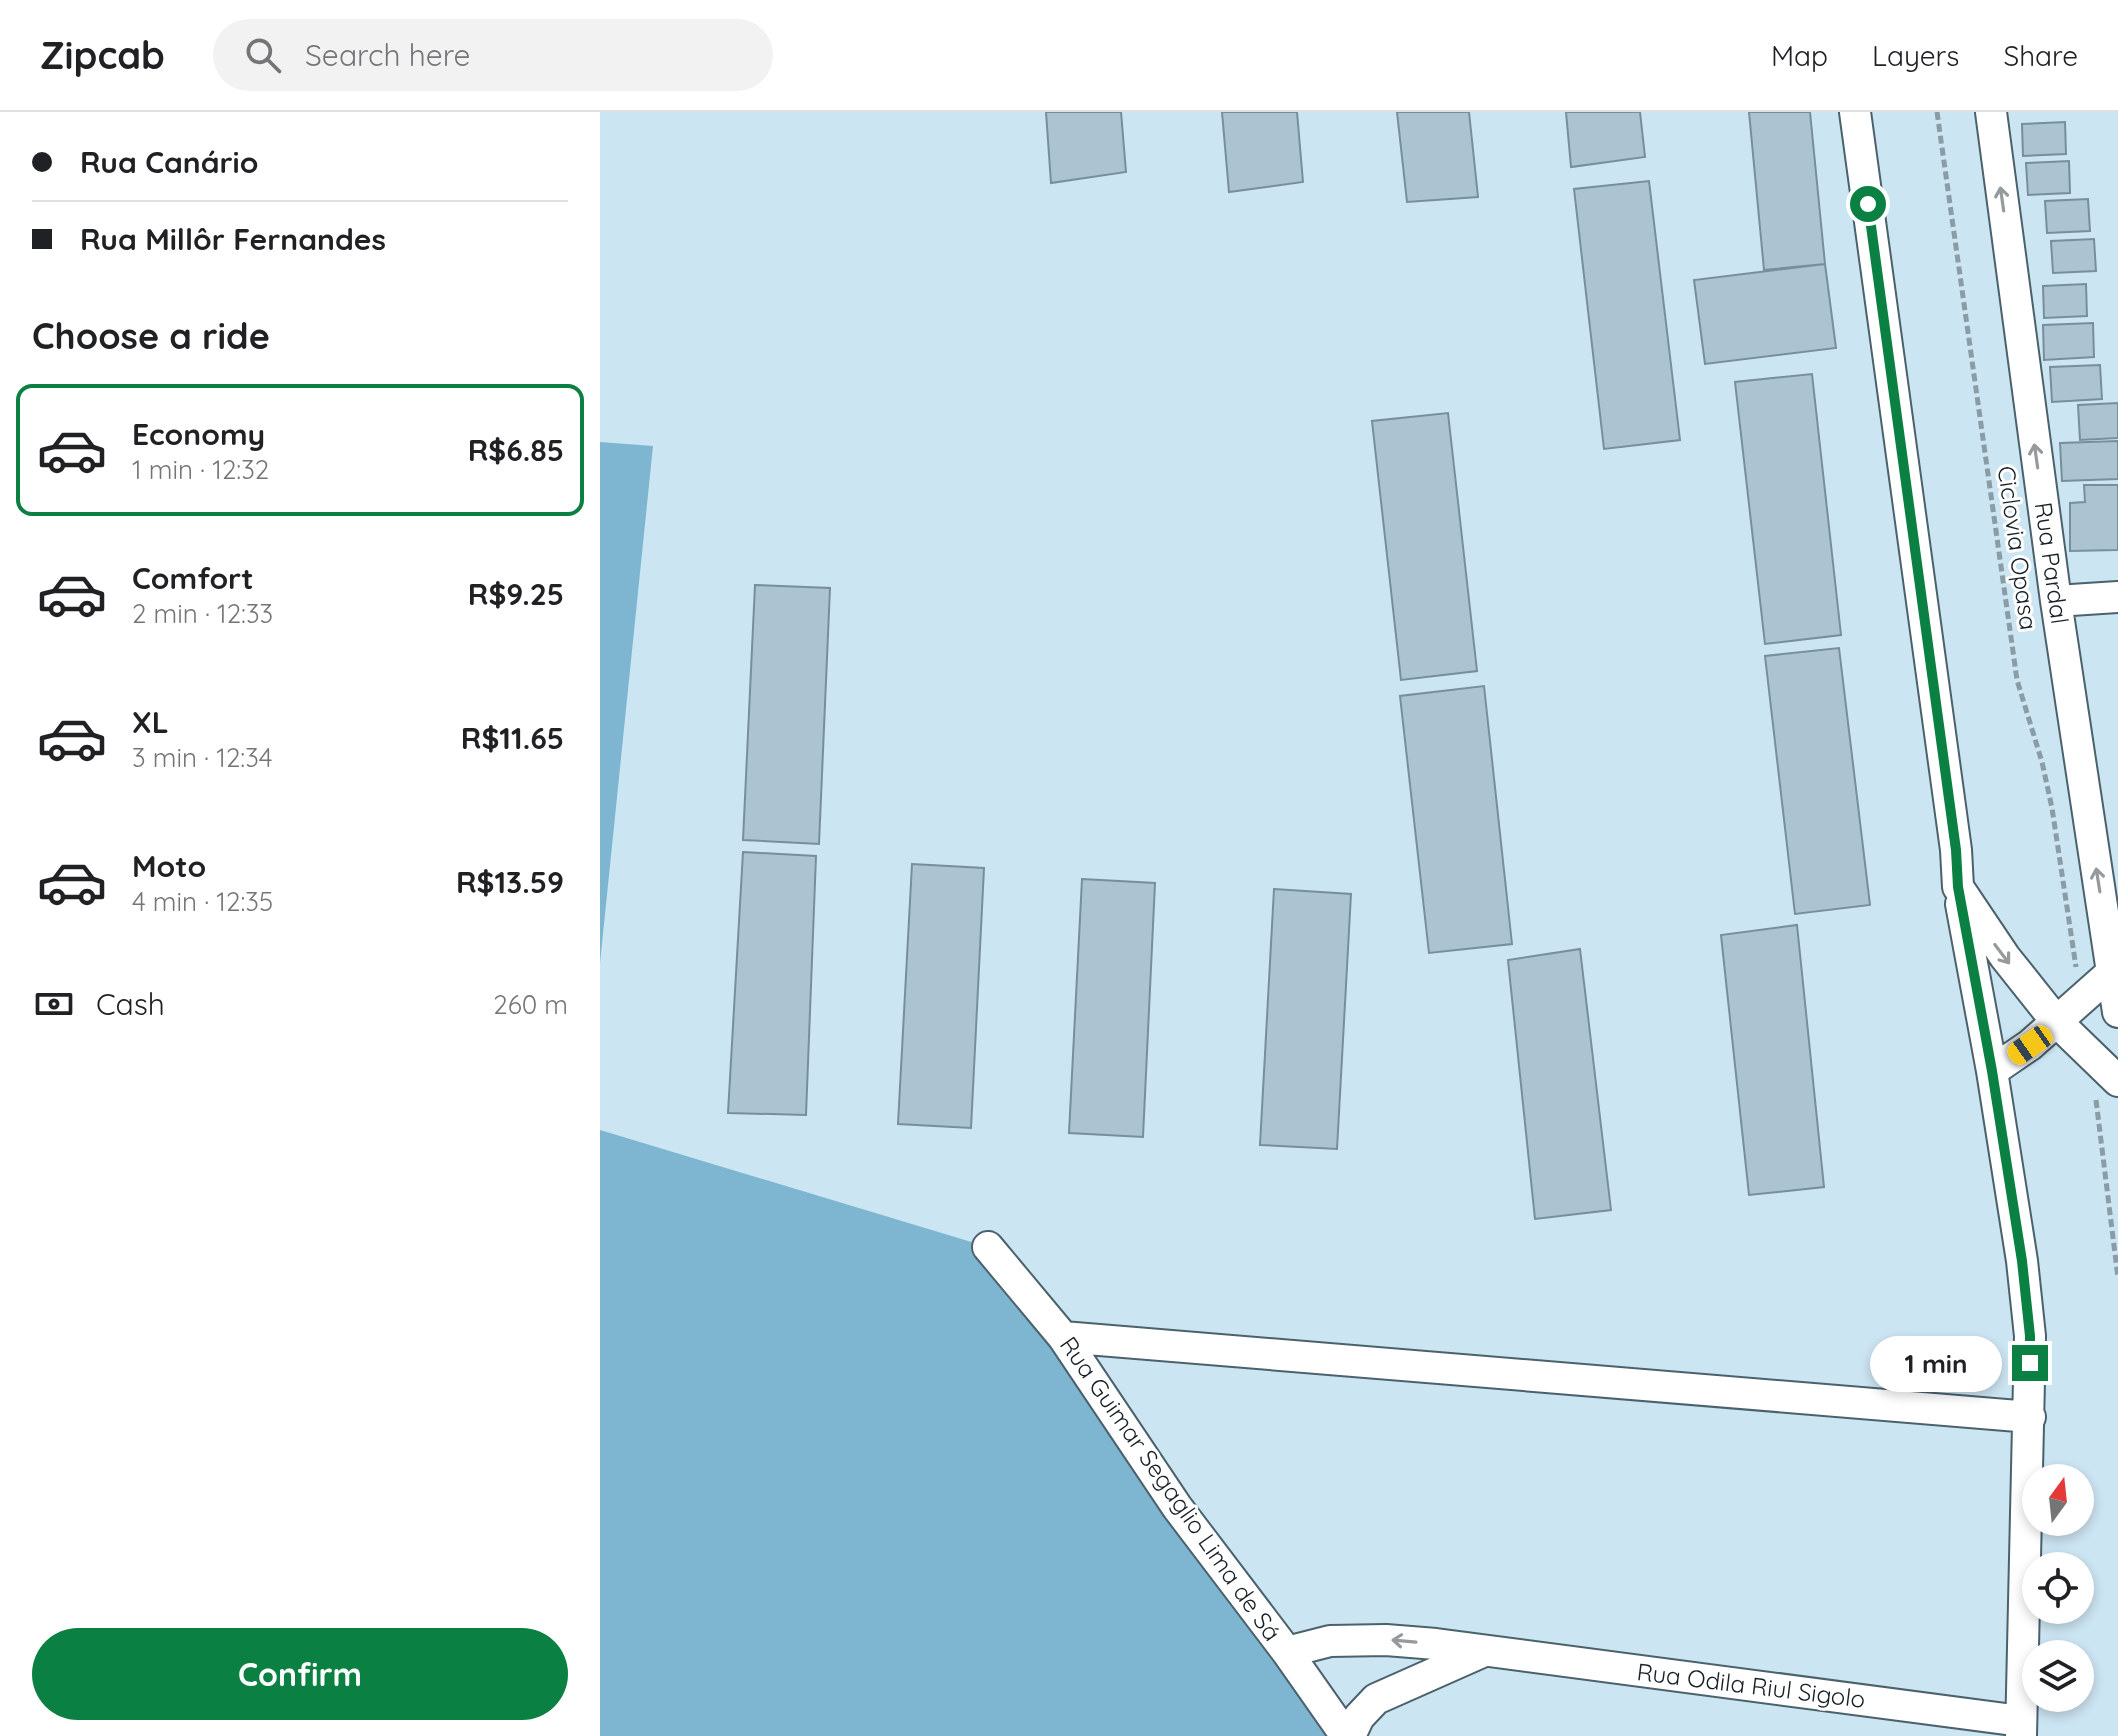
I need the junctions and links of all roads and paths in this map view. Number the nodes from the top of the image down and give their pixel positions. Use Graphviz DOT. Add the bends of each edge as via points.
graph roads {
  1 [pos="1855,112"];
  2 [pos="1937,112"];
  3 [pos="1991,112"];
  4 [pos="2118,597"];
  5 [pos="2056,601"];
  6 [pos="1958,887"];
  7 [pos="2110,974"];
  8 [pos="2077,975"];
  9 [pos="2118,1012"];
  10 [pos="2056,1021"];
  11 [pos="1992,1071"];
  12 [pos="2106,1085"];
  13 [pos="988,1247"];
  14 [pos="2118,1278"];
  15 [pos="1063,1337"];
  16 [pos="2030,1417"];
  17 [pos="1287,1652"];
  18 [pos="1482,1652"];
  19 [pos="2021,1728"];
  20 [pos="1348,1736"];
  1 -- 6 [label="street"];
  2 -- 8 [label="path, Ciclovia Opasa" via="2017,680 2052,808"];
  5 -- 3 [label="street, Rua Pardal, one-way"];
  4 -- 5 [label="street"];
  7 -- 5 [label="street, Rua Pardal, one-way"];
  6 -- 10 [label="street, one-way"];
  6 -- 11 [label="street"];
  7 -- 9 [label="street, Rua Pardal"];
  7 -- 10 [label="street"];
  10 -- 11 [label="street"];
  10 -- 12 [label="street"];
  11 -- 16 [label="street" via="2022,1261 2030,1336"];
  12 -- 14 [label="path"];
  13 -- 15 [label="street, Rua Guimar Segaglio Lima de Sá"];
  15 -- 16 [label="street"];
  15 -- 17 [label="street, Rua Guimar Segaglio Lima de Sá" via="1177,1507"];
  16 -- 19 [label="street"];
  18 -- 17 [label="street, Rua Odila Riul Sigolo, one-way" via="1386,1640 1330,1641"];
  17 -- 20 [label="street, Rua Guimar Segaglio Lima de Sá"];
  18 -- 19 [label="street, Rua Odila Riul Sigolo"];
  18 -- 20 [label="street" via="1376,1699"];
}
